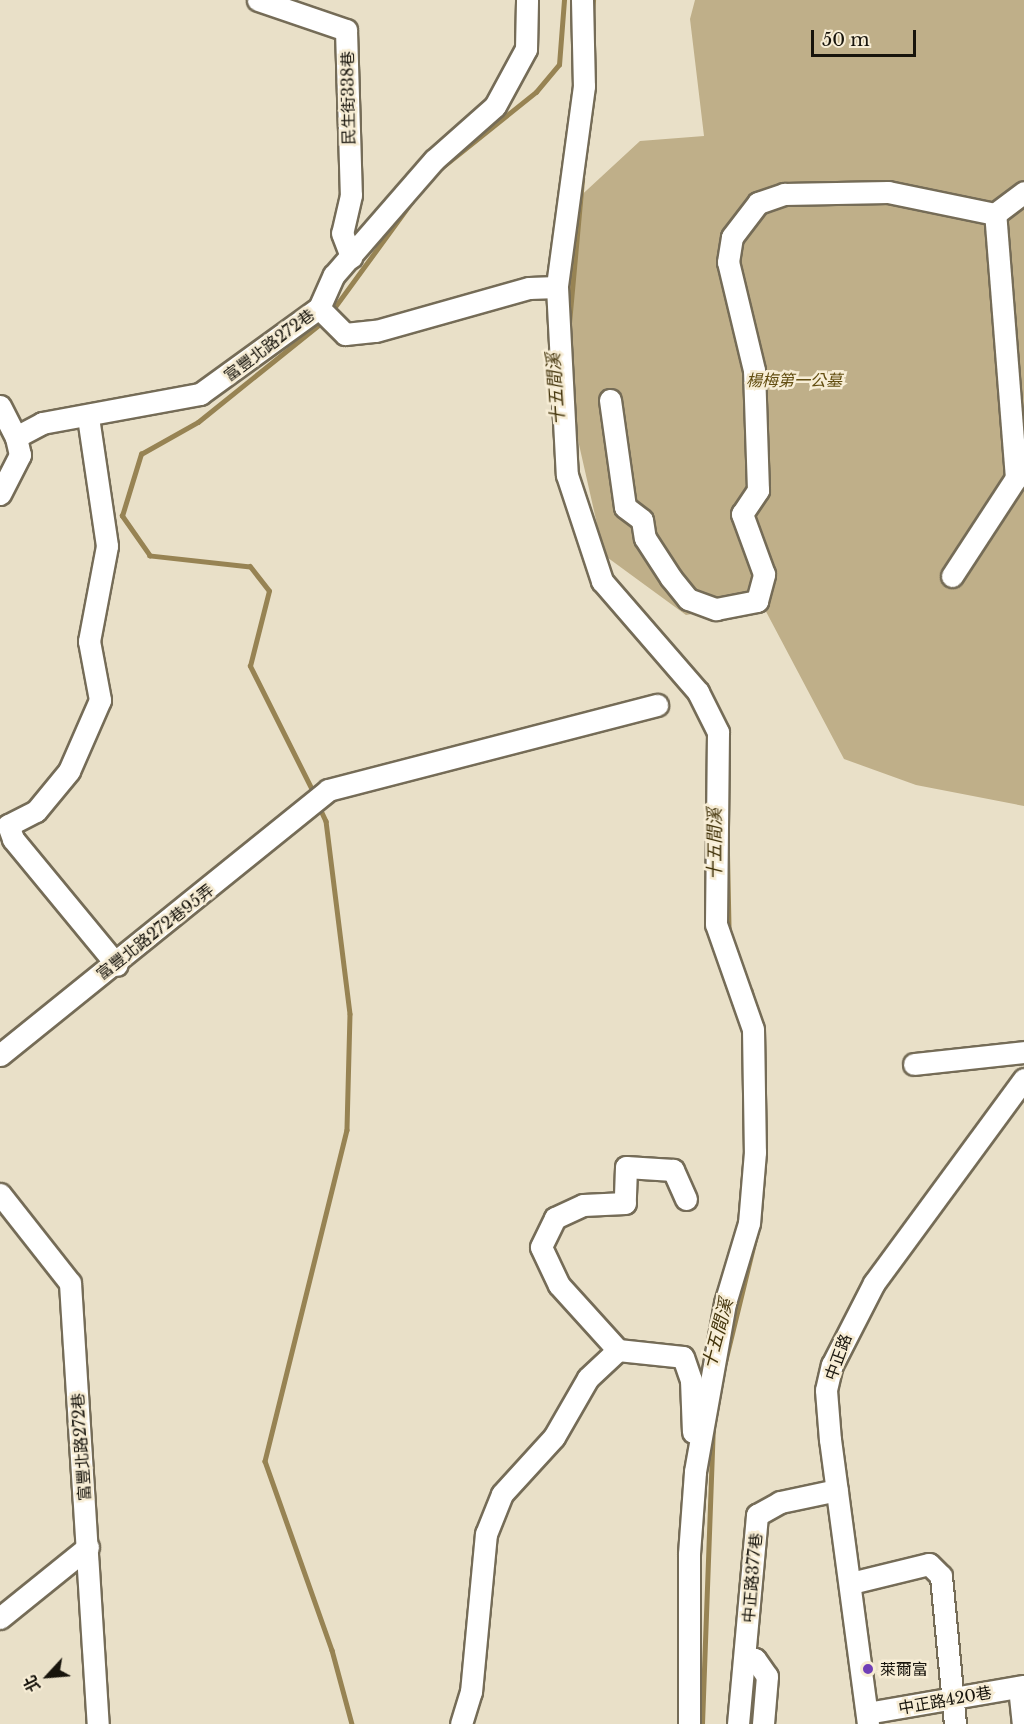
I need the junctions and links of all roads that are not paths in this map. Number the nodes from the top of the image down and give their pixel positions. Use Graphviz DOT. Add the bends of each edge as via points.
graph roads {
  1 [pos="258,0"];
  2 [pos="527,0"];
  3 [pos="582,0"];
  4 [pos="1024,192"];
  5 [pos="994,214"];
  6 [pos="351,257"];
  7 [pos="557,287"];
  8 [pos="324,314"];
  9 [pos="1016,394"];
  10 [pos="609,400"];
  11 [pos="0,406"];
  12 [pos="88,417"];
  13 [pos="16,437"];
  14 [pos="0,494"];
  15 [pos="952,576"];
  16 [pos="657,705"];
  17 [pos="117,965"];
  18 [pos="1024,1052"];
  19 [pos="0,1055"];
  20 [pos="914,1064"];
  21 [pos="1024,1079"];
  22 [pos="0,1194"];
  23 [pos="686,1199"];
  24 [pos="618,1350"];
  25 [pos="695,1472"];
  26 [pos="837,1490"];
  27 [pos="88,1547"];
  28 [pos="851,1583"];
  29 [pos="0,1618"];
  30 [pos="746,1657"];
  31 [pos="1021,1687"];
  32 [pos="952,1698"];
  33 [pos="867,1718"];
  34 [pos="98,1724"];
  35 [pos="461,1724"];
  36 [pos="689,1724"];
  37 [pos="738,1724"];
  38 [pos="763,1724"];
  39 [pos="955,1724"];
  40 [pos="1023,1724"];
  1 -- 6 [label="street, 民生街338巷" via="346,30 351,195 342,233"];
  2 -- 6 [label="street, 富豐北路272巷" via="526,49 495,106 434,160"];
  3 -- 7 [label="street" via="584,87"];
  4 -- 5 [label="street"];
  5 -- 9 [label="street"];
  5 -- 10 [label="street" via="888,192 784,194 758,203 732,237 728,262 754,370 758,490 742,514 764,574 757,602 716,609 688,599 671,578 645,538 642,520 626,507"];
  6 -- 8 [label="street, 富豐北路272巷" via="334,275"];
  7 -- 8 [label="street" via="529,288 376,331 345,334"];
  7 -- 25 [label="street" via="567,475 590,557 621,609 698,692 721,749 716,924 753,1029 755,1152 749,1223 725,1303"];
  8 -- 12 [label="street, 富豐北路272巷" via="200,394"];
  9 -- 15 [label="street" via="1016,478"];
  11 -- 13 [label="street"];
  12 -- 13 [label="street, 富豐北路272巷" via="42,423"];
  12 -- 17 [label="street" via="107,546 89,641 100,700 69,771 36,811 8,825 13,839"];
  13 -- 14 [label="street" via="20,455"];
  16 -- 17 [label="street, 富豐北路272巷95弄" via="316,800"];
  17 -- 19 [label="street, 富豐北路272巷95弄"];
  18 -- 20 [label="street"];
  21 -- 26 [label="street, 中正路" via="854,1318 826,1390"];
  22 -- 27 [label="street, 富豐北路272巷" via="70,1283"];
  23 -- 24 [label="street" via="673,1170 626,1167 625,1203 583,1205 555,1218 543,1237 547,1269"];
  24 -- 25 [label="street" via="683,1357 691,1380"];
  24 -- 35 [label="street" via="588,1378 554,1437 502,1494 486,1534 471,1692"];
  25 -- 36 [label="street" via="689,1554"];
  26 -- 28 [label="street, 中正路"];
  26 -- 30 [label="street, 中正路377巷" via="780,1502 757,1515"];
  27 -- 29 [label="street"];
  27 -- 34 [label="street, 富豐北路272巷"];
  28 -- 32 [label="street" via="929,1564 941,1576"];
  28 -- 33 [label="street, 中正路"];
  30 -- 37 [label="street, 中正路377巷"];
  30 -- 38 [label="street" via="755,1659 767,1676"];
  31 -- 32 [label="street, 中正路420巷"];
  31 -- 40 [label="street"];
  32 -- 33 [label="street, 中正路420巷"];
  32 -- 39 [label="street"];
}
